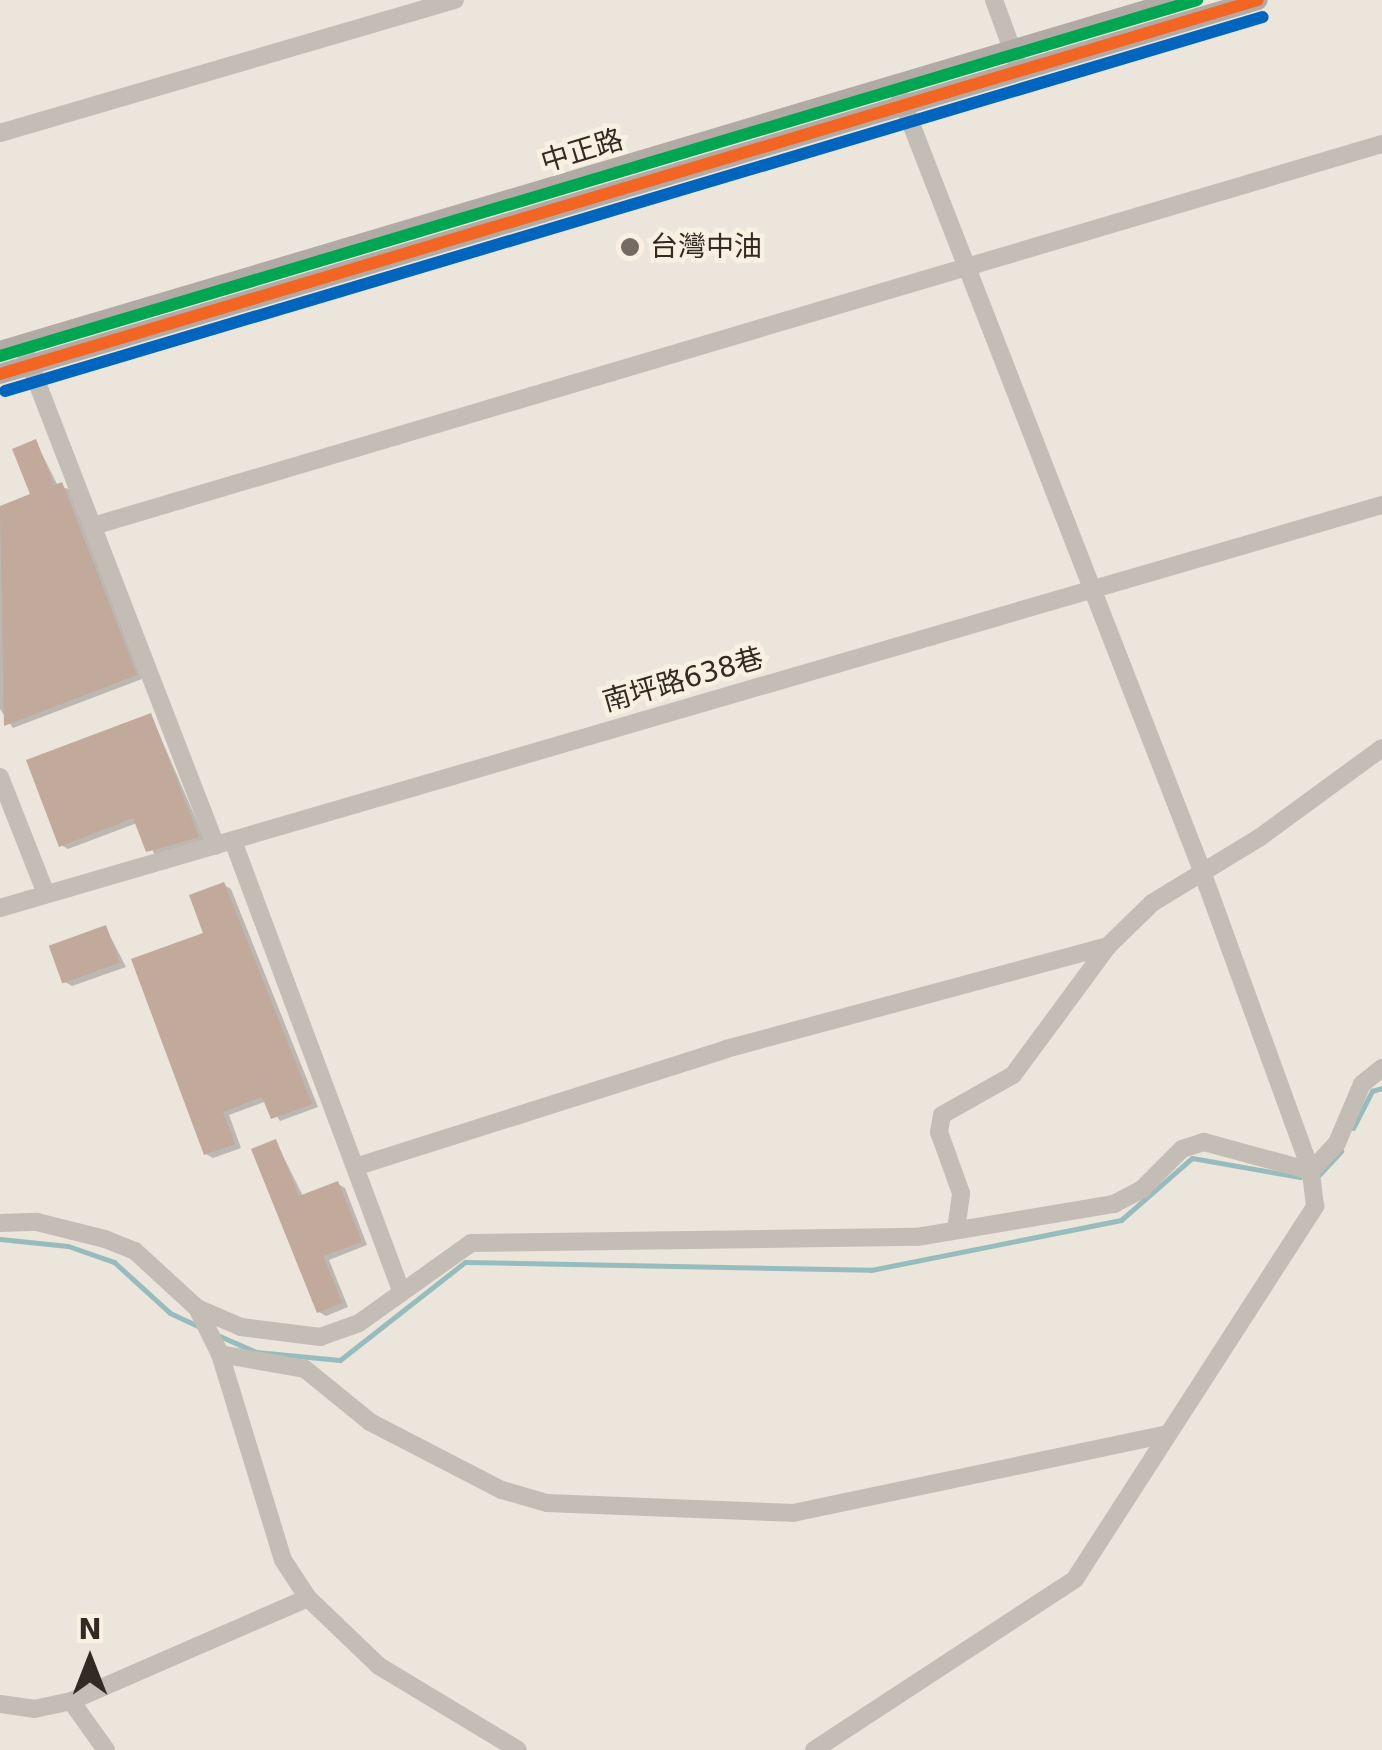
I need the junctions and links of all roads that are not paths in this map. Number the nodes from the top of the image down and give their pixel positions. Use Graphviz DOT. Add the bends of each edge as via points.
graph roads {
  1 [pos="455,0"];
  2 [pos="994,0"];
  3 [pos="1180,0"];
  4 [pos="1258,0"];
  5 [pos="1014,58"];
  6 [pos="896,82"];
  7 [pos="902,104"];
  8 [pos="0,133"];
  9 [pos="1382,144"];
  10 [pos="965,266"];
  11 [pos="22,344"];
  12 [pos="0,351"];
  13 [pos="30,365"];
  14 [pos="0,374"];
  15 [pos="1382,506"];
  16 [pos="93,526"];
  17 [pos="1088,591"];
  18 [pos="1382,748"];
  19 [pos="0,777"];
  20 [pos="225,843"];
  21 [pos="1200,868"];
  22 [pos="46,894"];
  23 [pos="0,908"];
  24 [pos="1108,946"];
  25 [pos="1382,1068"];
  26 [pos="355,1167"];
  27 [pos="1310,1171"];
  28 [pos="0,1223"];
  29 [pos="956,1230"];
  30 [pos="401,1290"];
  31 [pos="197,1308"];
  32 [pos="220,1354"];
  33 [pos="1168,1434"];
  34 [pos="308,1598"];
  35 [pos="70,1702"];
  36 [pos="0,1704"];
  37 [pos="106,1750"];
  38 [pos="518,1750"];
  39 [pos="814,1750"];
  1 -- 8 [label="street"];
  2 -- 5 [label="street"];
  3 -- 5 [label="main road, 中正路"];
  4 -- 5 [label="main road, 中正路"];
  5 -- 6 [label="main road, 中正路"];
  5 -- 7 [label="main road, 中正路"];
  6 -- 7 [label="street"];
  6 -- 11 [label="main road, 中正路"];
  7 -- 10 [label="street"];
  7 -- 13 [label="main road, 中正路"];
  9 -- 10 [label="street"];
  10 -- 16 [label="street"];
  10 -- 17 [label="street"];
  11 -- 12 [label="main road, 中正路"];
  11 -- 13 [label="street"];
  13 -- 14 [label="main road, 中正路"];
  13 -- 16 [label="street"];
  15 -- 17 [label="street, 南坪路638巷"];
  16 -- 20 [label="street"];
  17 -- 20 [label="street, 南坪路638巷"];
  17 -- 21 [label="street"];
  18 -- 21 [label="street" via="1259,838"];
  19 -- 22 [label="street"];
  20 -- 22 [label="street, 南坪路638巷"];
  20 -- 26 [label="street"];
  21 -- 24 [label="street"];
  21 -- 27 [label="street"];
  22 -- 23 [label="street, 南坪路638巷"];
  24 -- 26 [label="street" via="726,1049"];
  24 -- 29 [label="street" via="1013,1075 942,1114 939,1132 961,1193"];
  25 -- 27 [label="street" via="1362,1084 1337,1143"];
  26 -- 30 [label="street"];
  27 -- 29 [label="street" via="1204,1142 1182,1149 1142,1189 1114,1204"];
  27 -- 33 [label="street" via="1314,1206"];
  28 -- 31 [label="street" via="38,1222 135,1250"];
  29 -- 30 [label="street" via="917,1237 471,1243"];
  30 -- 31 [label="street" via="359,1323 320,1337 241,1327"];
  31 -- 32 [label="street"];
  32 -- 33 [label="street" via="305,1369 370,1422 502,1490 548,1503 793,1513"];
  32 -- 34 [label="street" via="283,1560"];
  33 -- 39 [label="street" via="1060,1593"];
  34 -- 35 [label="street"];
  34 -- 38 [label="street" via="380,1666"];
  35 -- 36 [label="street" via="34,1709"];
  35 -- 37 [label="street"];
}
